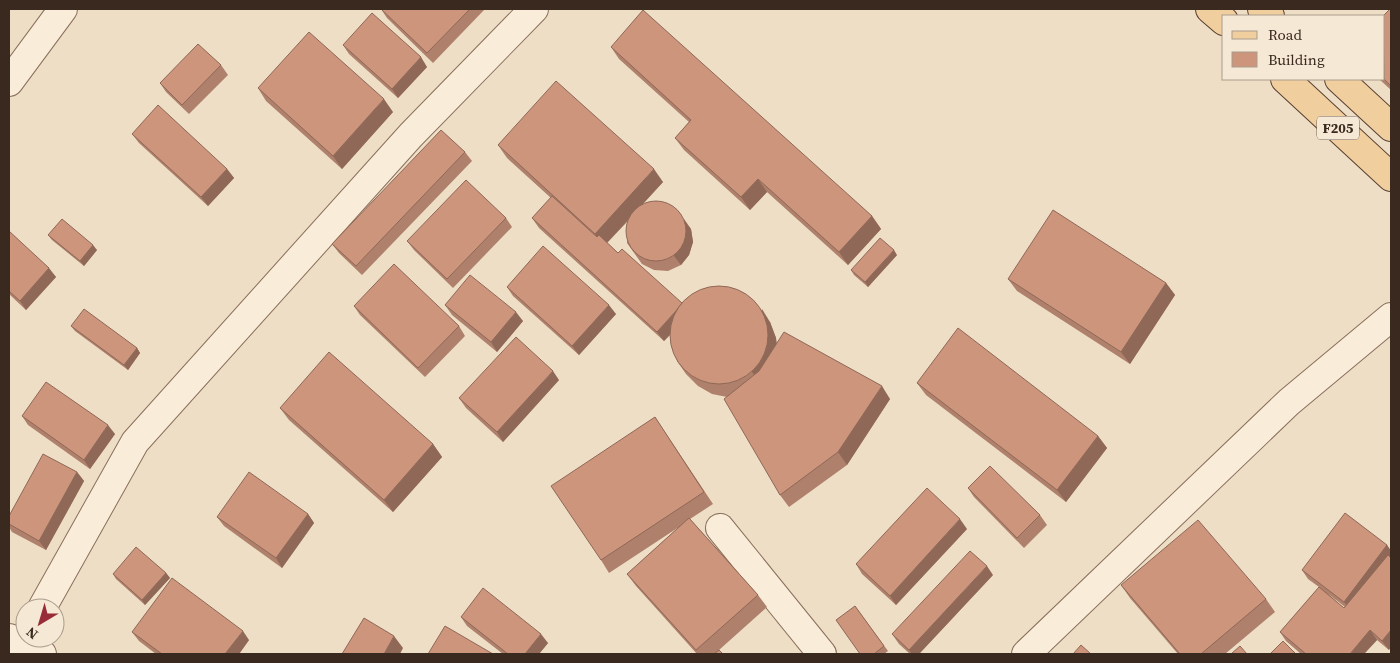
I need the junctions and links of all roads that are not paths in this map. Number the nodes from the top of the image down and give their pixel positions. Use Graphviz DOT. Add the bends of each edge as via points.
graph roads {
  1 [pos="63,9"];
  2 [pos="534,9"];
  3 [pos="1210,9"];
  4 [pos="1222,19"];
  5 [pos="1286,80"];
  6 [pos="1340,80"];
  7 [pos="9,82"];
  8 [pos="1391,127"];
  9 [pos="1391,177"];
  10 [pos="1391,317"];
  11 [pos="720,528"];
  12 [pos="48,598"];
  13 [pos="822,654"];
  14 [pos="1026,654"];
  1 -- 7 [label="street"];
  2 -- 12 [label="street" via="411,135 135,442"];
  3 -- 4 [label="main road"];
  5 -- 9 [label="main road, F205"];
  6 -- 8 [label="main road, F205"];
  10 -- 14 [label="street" via="1289,402"];
  11 -- 13 [label="street"];
}
